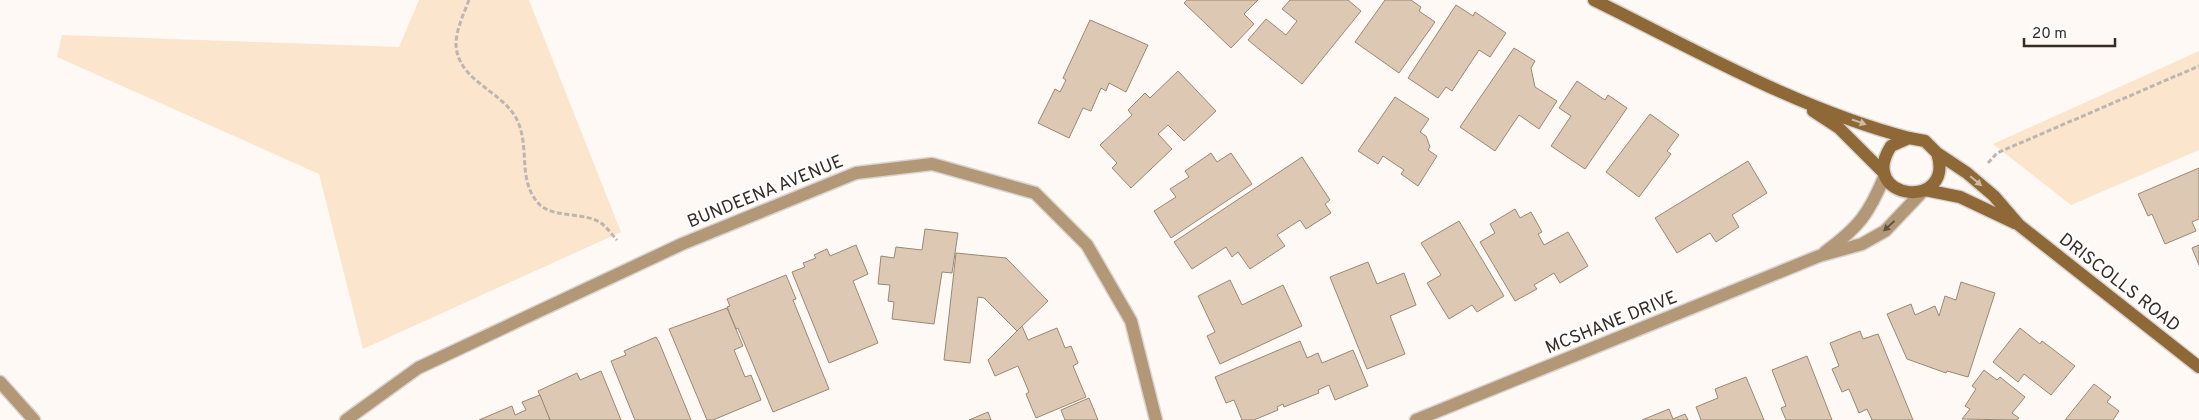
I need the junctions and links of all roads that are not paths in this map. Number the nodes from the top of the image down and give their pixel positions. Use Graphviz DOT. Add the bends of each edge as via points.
graph roads {
  1 [pos="1594,0"];
  2 [pos="1797,99"];
  3 [pos="1909,138"];
  4 [pos="1936,153"];
  5 [pos="1884,174"];
  6 [pos="1924,190"];
  7 [pos="2019,225"];
  8 [pos="1820,256"];
  9 [pos="2199,366"];
  10 [pos="0,382"];
  11 [pos="34,420"];
  12 [pos="346,420"];
  13 [pos="1156,420"];
  14 [pos="1416,420"];
  1 -- 2 [label="street"];
  2 -- 3 [label="street, one-way"];
  2 -- 5 [label="street" via="1839,128"];
  3 -- 4 [label="street" via="1925,141"];
  3 -- 5 [label="street" via="1891,146 1886,154"];
  4 -- 6 [label="street" via="1939,161 1937,178"];
  4 -- 7 [label="street, DRISCOLLS ROAD, one-way" via="1994,196"];
  5 -- 6 [label="street" via="1896,189 1904,193"];
  5 -- 8 [label="street, MCSHANE DRIVE" via="1870,210 1848,235"];
  6 -- 7 [label="street, DRISCOLLS ROAD" via="1966,200"];
  6 -- 8 [label="street, MCSHANE DRIVE, one-way" via="1884,231 1862,244"];
  7 -- 9 [label="street, DRISCOLLS ROAD"];
  8 -- 14 [label="street, MCSHANE DRIVE"];
  10 -- 11 [label="street"];
  12 -- 13 [label="street, BUNDEENA AVENUE" via="418,368 682,244 856,172 932,164 1035,193 1087,245 1131,321"];
}
